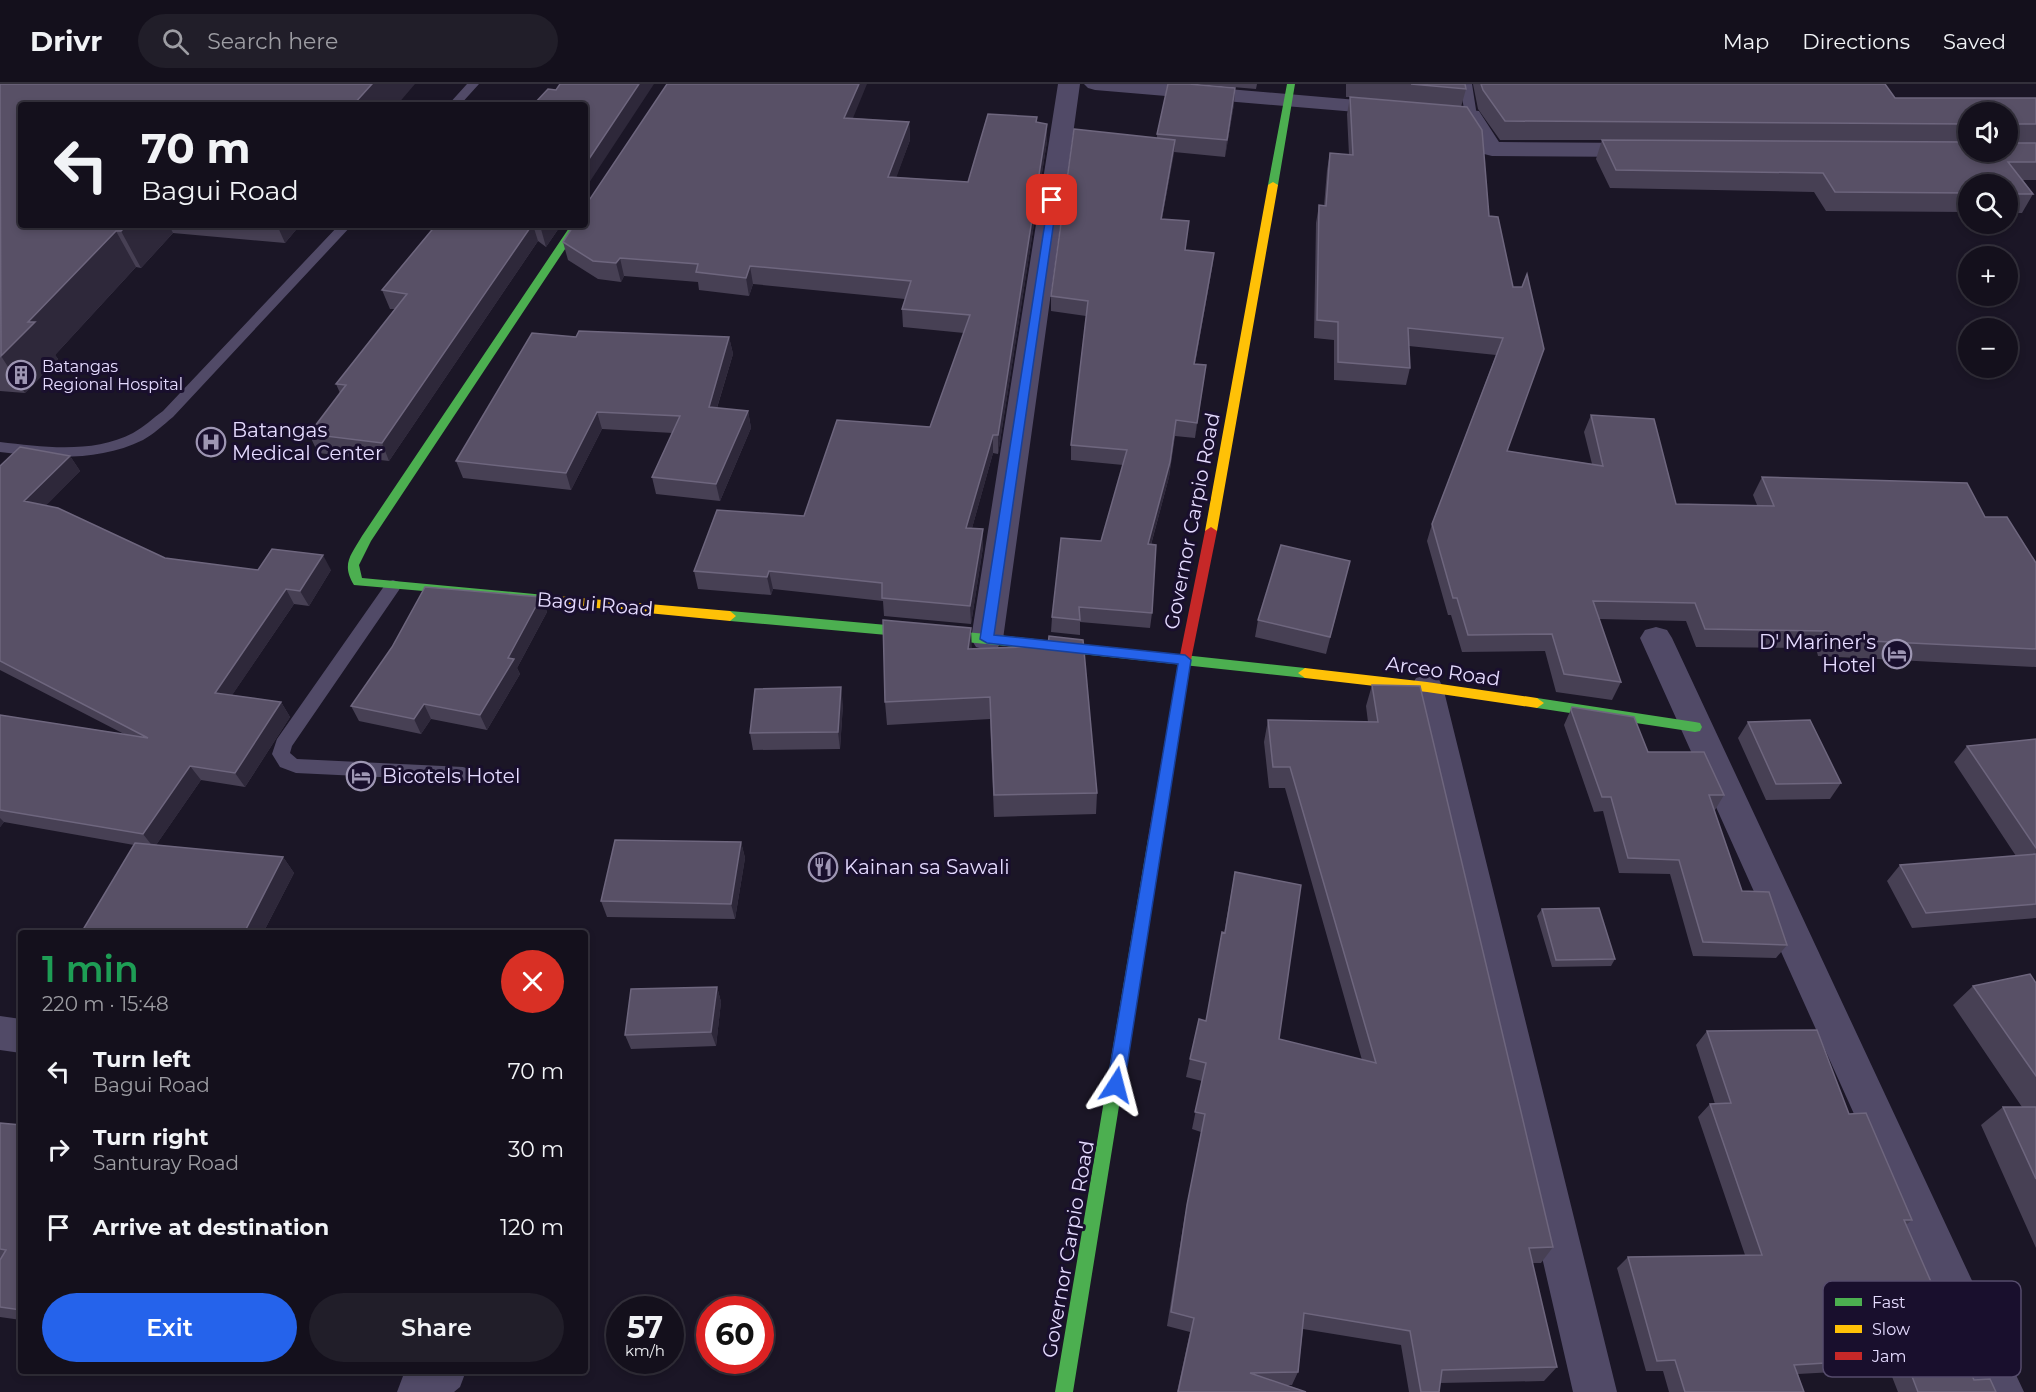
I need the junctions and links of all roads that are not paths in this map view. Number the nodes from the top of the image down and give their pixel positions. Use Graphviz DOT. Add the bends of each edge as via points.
graph roads {
  1 [pos="472,84"];
  2 [pos="1069,84"];
  3 [pos="1095,84"];
  4 [pos="1466,84"];
  5 [pos="1290,92"];
  6 [pos="457,102"];
  7 [pos="1471,116"];
  8 [pos="1669,150"];
  9 [pos="343,228"];
  10 [pos="574,228"];
  11 [pos="0,447"];
  12 [pos="393,586"];
  13 [pos="1656,638"];
  14 [pos="987,639"];
  15 [pos="1185,660"];
  16 [pos="1427,687"];
  17 [pos="1695,727"];
  18 [pos="463,774"];
  19 [pos="0,1033"];
  20 [pos="18,1036"];
  21 [pos="1951,1281"];
  22 [pos="440,1374"];
  23 [pos="451,1374"];
  24 [pos="1995,1377"];
  25 [pos="419,1392"];
  26 [pos="454,1392"];
  27 [pos="1064,1392"];
  28 [pos="1594,1392"];
  29 [pos="2002,1392"];
  1 -- 6 [label="lane"];
  2 -- 14 [label="street"];
  3 -- 5 [label="street"];
  4 -- 7 [label="lane"];
  5 -- 7 [label="street"];
  5 -- 15 [label="street, Governor Carpio Road"];
  7 -- 8 [label="street" via="1492,149"];
  9 -- 11 [label="lane" via="168,414 135,438 94,451"];
  10 -- 12 [label="street, Bagui Road" via="352,564 352,574 358,582"];
  12 -- 14 [label="street, Bagui Road"];
  12 -- 18 [label="lane" via="283,744 281,754 286,762 296,766"];
  13 -- 17 [label="street"];
  14 -- 15 [label="street, Bagui Road"];
  15 -- 16 [label="street, Arceo Road"];
  15 -- 27 [label="street, Governor Carpio Road"];
  16 -- 17 [label="street, Arceo Road"];
  16 -- 28 [label="street"];
  17 -- 21 [label="street"];
  19 -- 20 [label="street"];
  22 -- 25 [label="street"];
  23 -- 26 [label="street"];
  24 -- 29 [label="street"];
}
